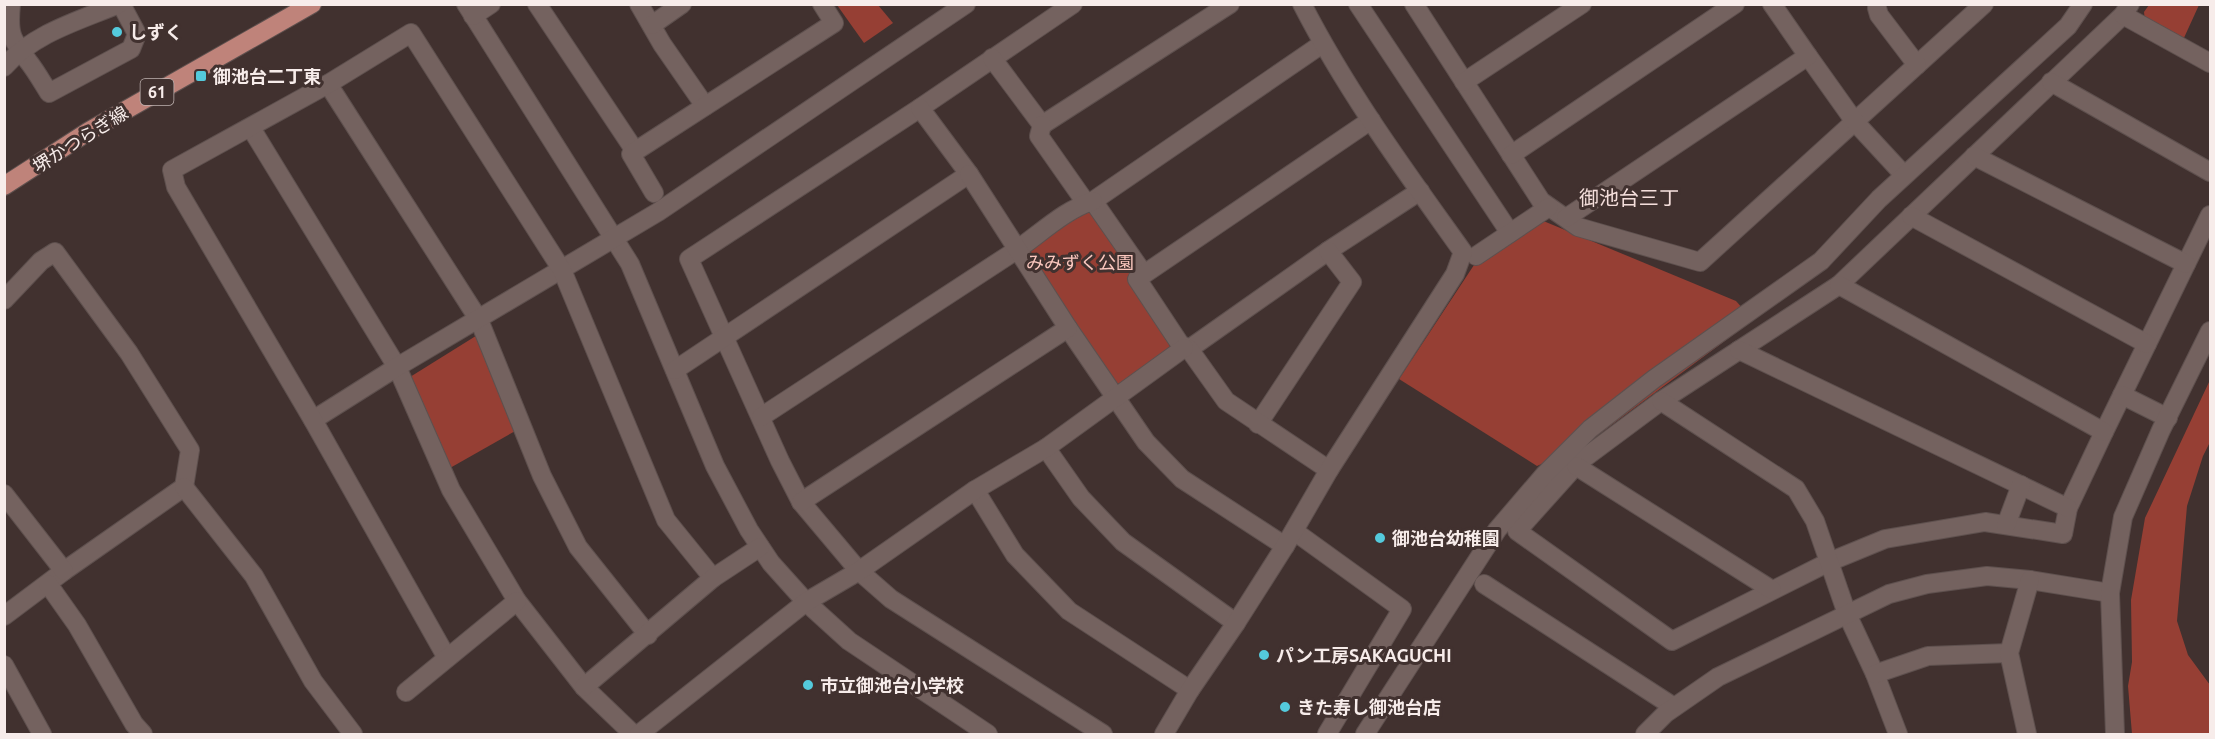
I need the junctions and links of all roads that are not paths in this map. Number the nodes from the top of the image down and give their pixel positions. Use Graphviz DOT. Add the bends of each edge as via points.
graph roads {
  1 [pos="11,4"];
  2 [pos="120,4"];
  3 [pos="312,4"];
  4 [pos="491,4"];
  5 [pos="537,4"];
  6 [pos="639,4"];
  7 [pos="682,4"];
  8 [pos="822,4"];
  9 [pos="966,4"];
  10 [pos="1073,4"];
  11 [pos="1230,4"];
  12 [pos="1302,4"];
  13 [pos="1358,4"];
  14 [pos="1414,4"];
  15 [pos="1582,4"];
  16 [pos="1735,4"];
  17 [pos="1772,4"];
  18 [pos="1984,4"];
  19 [pos="2083,4"];
  20 [pos="1878,6"];
  21 [pos="469,10"];
  22 [pos="2126,10"];
  23 [pos="652,26"];
  24 [pos="1322,44"];
  25 [pos="19,51"];
  26 [pos="1808,56"];
  27 [pos="992,58"];
  28 [pos="2211,63"];
  29 [pos="1917,65"];
  30 [pos="4,67"];
  31 [pos="1464,82"];
  32 [pos="2051,82"];
  33 [pos="328,84"];
  34 [pos="705,106"];
  35 [pos="920,108"];
  36 [pos="1371,120"];
  37 [pos="1855,122"];
  38 [pos="1042,125"];
  39 [pos="251,128"];
  40 [pos="635,151"];
  41 [pos="1511,155"];
  42 [pos="1974,156"];
  43 [pos="2211,172"];
  44 [pos="969,174"];
  45 [pos="1904,175"];
  46 [pos="4,186"];
  47 [pos="1420,191"];
  48 [pos="654,193"];
  49 [pos="1090,202"];
  50 [pos="1550,207"];
  51 [pos="2211,215"];
  52 [pos="1911,216"];
  53 [pos="1566,218"];
  54 [pos="1510,233"];
  55 [pos="615,238"];
  56 [pos="1017,250"];
  57 [pos="1328,251"];
  58 [pos="1476,256"];
  59 [pos="2186,264"];
  60 [pos="562,270"];
  61 [pos="1143,273"];
  62 [pos="1839,285"];
  63 [pos="4,300"];
  64 [pos="479,320"];
  65 [pos="1068,328"];
  66 [pos="2211,331"];
  67 [pos="724,338"];
  68 [pos="2147,344"];
  69 [pos="1187,348"];
  70 [pos="1739,350"];
  71 [pos="397,367"];
  72 [pos="675,370"];
  73 [pos="2122,395"];
  74 [pos="1115,396"];
  75 [pos="1661,401"];
  76 [pos="761,417"];
  77 [pos="2168,418"];
  78 [pos="313,420"];
  79 [pos="1258,424"];
  80 [pos="2104,432"];
  81 [pos="1046,448"];
  82 [pos="1576,466"];
  83 [pos="1329,470"];
  84 [pos="2021,485"];
  85 [pos="184,487"];
  86 [pos="975,490"];
  87 [pos="4,494"];
  88 [pos="801,502"];
  89 [pos="2068,508"];
  90 [pos="2006,525"];
  91 [pos="1289,538"];
  92 [pos="760,547"];
  93 [pos="1829,562"];
  94 [pos="64,571"];
  95 [pos="859,571"];
  96 [pos="714,578"];
  97 [pos="2030,580"];
  98 [pos="48,584"];
  99 [pos="1484,584"];
  100 [pos="1772,591"];
  101 [pos="2110,593"];
  102 [pos="517,601"];
  103 [pos="806,602"];
  104 [pos="1847,614"];
  105 [pos="4,616"];
  106 [pos="1236,623"];
  107 [pos="648,635"];
  108 [pos="2009,653"];
  109 [pos="447,658"];
  110 [pos="4,665"];
  111 [pos="1875,674"];
  112 [pos="584,687"];
  113 [pos="1190,690"];
  114 [pos="406,692"];
  115 [pos="1674,707"];
  116 [pos="42,735"];
  117 [pos="143,735"];
  118 [pos="353,735"];
  119 [pos="633,735"];
  120 [pos="639,735"];
  121 [pos="988,735"];
  122 [pos="1103,735"];
  123 [pos="1164,735"];
  124 [pos="1327,735"];
  125 [pos="1365,735"];
  126 [pos="1645,735"];
  127 [pos="1898,735"];
  128 [pos="2027,735"];
  129 [pos="2115,735"];
  1 -- 25 [label="street" via="9,22"];
  2 -- 25 [label="street" via="47,34"];
  2 -- 25 [label="street" via="137,34 131,49 49,93"];
  3 -- 46 [label="main road, 堺かつらぎ線 / 61" via="89,131"];
  4 -- 21 [label="street"];
  5 -- 40 [label="street"];
  6 -- 23 [label="street"];
  7 -- 23 [label="street"];
  8 -- 34 [label="street" via="834,23"];
  9 -- 55 [label="street"];
  10 -- 27 [label="street"];
  11 -- 38 [label="street"];
  12 -- 24 [label="street"];
  13 -- 54 [label="street"];
  14 -- 31 [label="street"];
  15 -- 31 [label="street"];
  16 -- 41 [label="street"];
  17 -- 26 [label="street"];
  18 -- 29 [label="street"];
  19 -- 45 [label="street" via="2068,26"];
  20 -- 29 [label="street" via="1879,15"];
  21 -- 55 [label="street"];
  22 -- 28 [label="street"];
  22 -- 32 [label="street"];
  23 -- 34 [label="street"];
  24 -- 36 [label="street"];
  24 -- 49 [label="street"];
  25 -- 30 [label="street"];
  26 -- 37 [label="street"];
  26 -- 53 [label="street"];
  27 -- 35 [label="street"];
  27 -- 38 [label="street"];
  29 -- 37 [label="street"];
  31 -- 41 [label="street"];
  32 -- 42 [label="street"];
  32 -- 43 [label="street"];
  33 -- 39 [label="street"];
  33 -- 60 [label="street" via="411,33"];
  33 -- 64 [label="street"];
  34 -- 40 [label="street"];
  35 -- 44 [label="street"];
  35 -- 67 [label="street" via="689,260"];
  36 -- 47 [label="street"];
  36 -- 61 [label="street"];
  37 -- 45 [label="street"];
  37 -- 53 [label="street" via="1700,262 1578,227"];
  38 -- 49 [label="street" via="1039,136"];
  39 -- 71 [label="street"];
  39 -- 78 [label="street" via="172,170 176,187"];
  40 -- 48 [label="street" via="631,154"];
  41 -- 50 [label="street" via="1541,201"];
  42 -- 52 [label="street"];
  42 -- 59 [label="street"];
  44 -- 56 [label="street"];
  44 -- 67 [label="street"];
  45 -- 125 [label="street" via="1821,261 1654,379 1590,429 1545,474 1497,530"];
  47 -- 57 [label="street"];
  47 -- 83 [label="street" via="1463,252 1455,274"];
  49 -- 56 [label="street"];
  49 -- 61 [label="street"];
  50 -- 53 [label="street"];
  50 -- 54 [label="street"];
  51 -- 59 [label="street"];
  52 -- 62 [label="street"];
  52 -- 68 [label="street"];
  54 -- 58 [label="street"];
  55 -- 60 [label="street"];
  55 -- 72 [label="street"];
  56 -- 65 [label="street"];
  56 -- 76 [label="street"];
  57 -- 69 [label="street"];
  57 -- 79 [label="street" via="1352,282"];
  59 -- 68 [label="street"];
  60 -- 64 [label="street"];
  60 -- 96 [label="street" via="666,520"];
  61 -- 69 [label="street" via="1137,279"];
  62 -- 70 [label="street"];
  62 -- 80 [label="street"];
  63 -- 85 [label="street" via="41,261 55,252 129,353 190,450"];
  64 -- 71 [label="street"];
  64 -- 107 [label="street" via="542,476 578,547"];
  65 -- 74 [label="street"];
  65 -- 88 [label="street"];
  66 -- 77 [label="street"];
  67 -- 72 [label="street"];
  67 -- 76 [label="street"];
  68 -- 73 [label="street"];
  69 -- 74 [label="street"];
  69 -- 79 [label="street" via="1226,401"];
  70 -- 75 [label="street"];
  70 -- 84 [label="street"];
  71 -- 78 [label="street"];
  71 -- 102 [label="street" via="451,490"];
  72 -- 92 [label="street" via="715,466"];
  73 -- 77 [label="street"];
  73 -- 80 [label="street"];
  74 -- 81 [label="street"];
  74 -- 91 [label="street" via="1146,442 1182,479"];
  75 -- 82 [label="street"];
  75 -- 93 [label="street" via="1796,489 1815,521"];
  76 -- 88 [label="street"];
  77 -- 101 [label="street" via="2123,517"];
  78 -- 109 [label="street"];
  79 -- 83 [label="street"];
  80 -- 89 [label="street"];
  81 -- 86 [label="street"];
  81 -- 106 [label="street" via="1081,498 1123,542"];
  82 -- 100 [label="street"];
  82 -- 100 [label="street" via="1517,531 1672,641"];
  83 -- 91 [label="street"];
  84 -- 89 [label="street"];
  84 -- 90 [label="street"];
  85 -- 94 [label="street"];
  85 -- 118 [label="street" via="254,576 313,681"];
  86 -- 95 [label="street"];
  86 -- 113 [label="street" via="1015,555 1069,611"];
  87 -- 94 [label="street"];
  88 -- 95 [label="street"];
  89 -- 90 [label="street" via="2063,534"];
  90 -- 93 [label="street" via="1985,522 1885,539"];
  91 -- 106 [label="street"];
  91 -- 124 [label="street" via="1402,609"];
  92 -- 96 [label="street"];
  92 -- 103 [label="street"];
  93 -- 100 [label="street"];
  93 -- 104 [label="street"];
  94 -- 98 [label="street"];
  95 -- 103 [label="street"];
  95 -- 122 [label="street" via="891,599"];
  96 -- 107 [label="street"];
  97 -- 101 [label="street"];
  97 -- 104 [label="street" via="1986,576 1928,584 1889,594"];
  97 -- 108 [label="street"];
  98 -- 105 [label="street"];
  98 -- 117 [label="street"];
  99 -- 115 [label="street"];
  101 -- 129 [label="street"];
  102 -- 109 [label="street"];
  102 -- 112 [label="street"];
  103 -- 120 [label="street"];
  103 -- 121 [label="street" via="849,641"];
  104 -- 111 [label="street"];
  104 -- 115 [label="street" via="1718,677"];
  106 -- 113 [label="street"];
  107 -- 112 [label="street"];
  108 -- 111 [label="street" via="1928,656"];
  108 -- 128 [label="street"];
  109 -- 114 [label="street"];
  110 -- 116 [label="street"];
  111 -- 127 [label="street"];
  112 -- 119 [label="street"];
  113 -- 123 [label="street"];
  115 -- 126 [label="street"];
}
